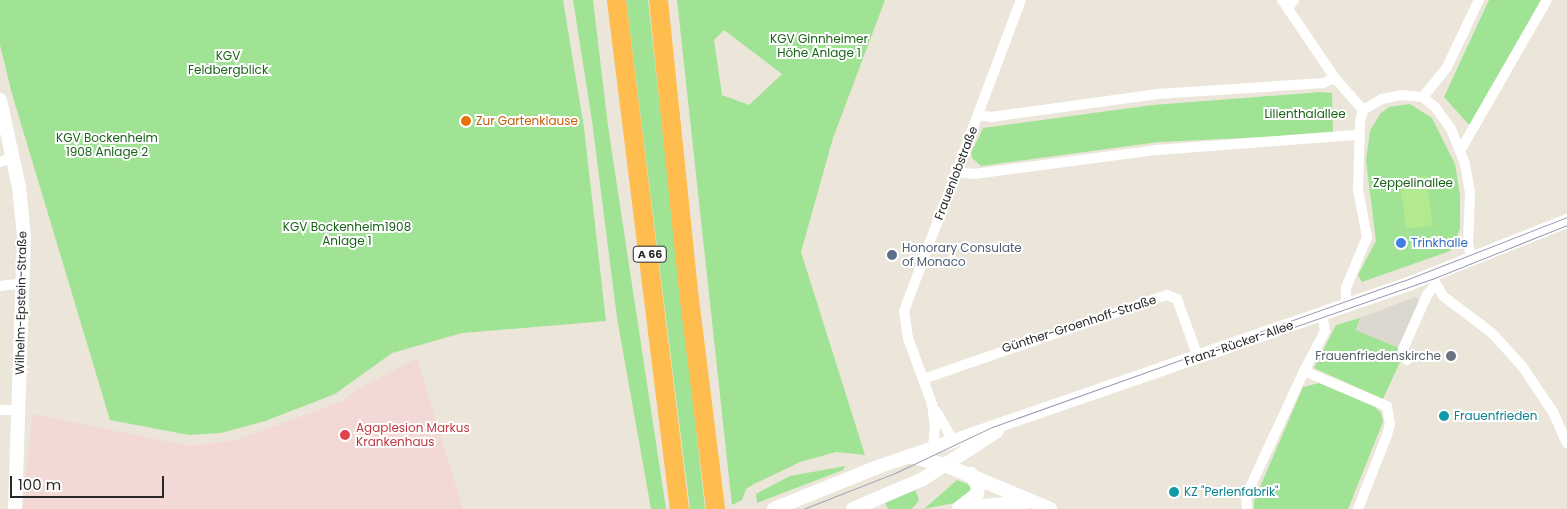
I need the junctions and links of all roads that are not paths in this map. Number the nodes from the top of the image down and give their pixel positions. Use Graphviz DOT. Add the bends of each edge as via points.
graph roads {
  1 [pos="616,0"];
  2 [pos="658,0"];
  3 [pos="1021,0"];
  4 [pos="1479,0"];
  5 [pos="1547,0"];
  6 [pos="1288,3"];
  7 [pos="1335,78"];
  8 [pos="1423,97"];
  9 [pos="0,100"];
  10 [pos="1364,110"];
  11 [pos="978,115"];
  12 [pos="1358,135"];
  13 [pos="1460,151"];
  14 [pos="7,159"];
  15 [pos="957,172"];
  16 [pos="1567,222"];
  17 [pos="1472,260"];
  18 [pos="1433,280"];
  19 [pos="23,283"];
  20 [pos="0,286"];
  21 [pos="1346,306"];
  22 [pos="1322,314"];
  23 [pos="1198,357"];
  24 [pos="1407,360"];
  25 [pos="1304,371"];
  26 [pos="923,379"];
  27 [pos="932,404"];
  28 [pos="0,410"];
  29 [pos="18,410"];
  30 [pos="1020,420"];
  31 [pos="953,440"];
  32 [pos="1567,443"];
  33 [pos="933,448"];
  34 [pos="960,455"];
  35 [pos="908,456"];
  36 [pos="945,465"];
  37 [pos="974,477"];
  38 [pos="1030,502"];
  39 [pos="15,509"];
  40 [pos="679,509"];
  41 [pos="715,509"];
  42 [pos="774,509"];
  43 [pos="852,509"];
  44 [pos="957,509"];
  45 [pos="1050,509"];
  46 [pos="1247,509"];
  47 [pos="1358,509"];
  1 -- 40 [label="highway, A 66"];
  2 -- 41 [label="highway, A 66" via="688,300"];
  3 -- 11 [label="street, Frauenlobstraße"];
  4 -- 8 [label="street" via="1447,67"];
  5 -- 13 [label="street"];
  6 -- 7 [label="street"];
  7 -- 10 [label="street"];
  7 -- 11 [label="street" via="1323,83 1158,94 991,117"];
  8 -- 10 [label="street" via="1391,96"];
  8 -- 13 [label="street" via="1442,116"];
  9 -- 14 [label="street, Wilhelm-Epstein-Straße"];
  10 -- 12 [label="street"];
  11 -- 15 [label="street, Frauenlobstraße"];
  12 -- 15 [label="street" via="1157,150 974,174"];
  12 -- 21 [label="street" via="1358,190 1366,237 1346,288"];
  13 -- 17 [label="street" via="1470,192 1468,244"];
  14 -- 19 [label="street, Wilhelm-Epstein-Straße" via="23,212"];
  15 -- 26 [label="street, Frauenlobstraße" via="904,311 908,338"];
  16 -- 17 [label="street, Franz-Rücker-Allee"];
  17 -- 18 [label="street, Franz-Rücker-Allee"];
  18 -- 21 [label="street, Franz-Rücker-Allee"];
  18 -- 24 [label="street" via="1403,349"];
  18 -- 32 [label="street" via="1443,296 1492,333 1522,366 1553,412"];
  19 -- 20 [label="street"];
  19 -- 29 [label="street, Wilhelm-Epstein-Straße"];
  21 -- 22 [label="street, Franz-Rücker-Allee"];
  22 -- 23 [label="street, Franz-Rücker-Allee"];
  22 -- 25 [label="street" via="1325,331"];
  23 -- 26 [label="street, Günther-Groenhoff-Straße" via="1176,300 1167,295"];
  23 -- 30 [label="street, Franz-Rücker-Allee"];
  25 -- 46 [label="street" via="1246,496"];
  25 -- 47 [label="street" via="1387,406 1390,424 1387,435"];
  26 -- 27 [label="street, Frauenlobstraße"];
  27 -- 31 [label="street, Frauenlobstraße"];
  27 -- 33 [label="street, Frauenlobstraße"];
  28 -- 29 [label="street"];
  29 -- 39 [label="street, Wilhelm-Epstein-Straße"];
  30 -- 31 [label="street, Franz-Rücker-Allee"];
  30 -- 34 [label="street"];
  31 -- 33 [label="street, Franz-Rücker-Allee"];
  31 -- 34 [label="street"];
  33 -- 35 [label="street, Franz-Rücker-Allee"];
  34 -- 36 [label="street"];
  34 -- 37 [label="street"];
  35 -- 36 [label="street"];
  35 -- 42 [label="street, Franz-Rücker-Allee"];
  36 -- 37 [label="street"];
  36 -- 43 [label="street" via="915,483"];
  37 -- 38 [label="street"];
  37 -- 44 [label="street" via="977,494"];
  38 -- 44 [label="street"];
  38 -- 45 [label="street"];
}
